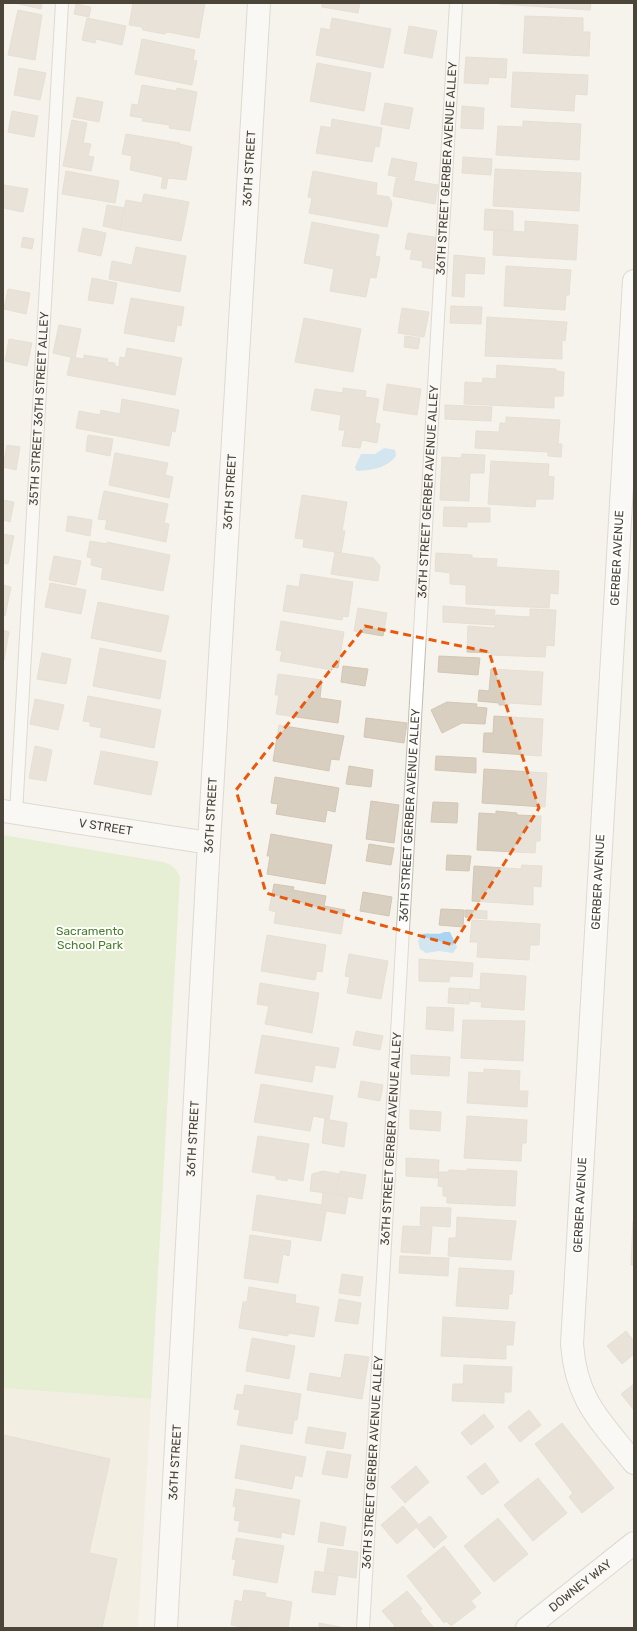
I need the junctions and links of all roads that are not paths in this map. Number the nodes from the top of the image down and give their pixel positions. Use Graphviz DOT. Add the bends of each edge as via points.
graph roads {
  1 [pos="62,3"];
  2 [pos="259,3"];
  3 [pos="456,3"];
  4 [pos="634,281"];
  5 [pos="10,812"];
  6 [pos="209,843"];
  7 [pos="634,1464"];
  8 [pos="634,1543"];
  9 [pos="166,1628"];
  10 [pos="363,1628"];
  11 [pos="527,1628"];
  1 -- 5 [label="lane, 35TH STREET 36TH STREET ALLEY"];
  2 -- 6 [label="street, 36TH STREET"];
  3 -- 10 [label="lane, 36TH STREET GERBER AVENUE ALLEY"];
  4 -- 7 [label="street, GERBER AVENUE" via="572,1344 574,1367 583,1395 591,1410"];
  5 -- 6 [label="street, V STREET"];
  6 -- 9 [label="street, 36TH STREET"];
  8 -- 11 [label="street, DOWNEY WAY"];
}
